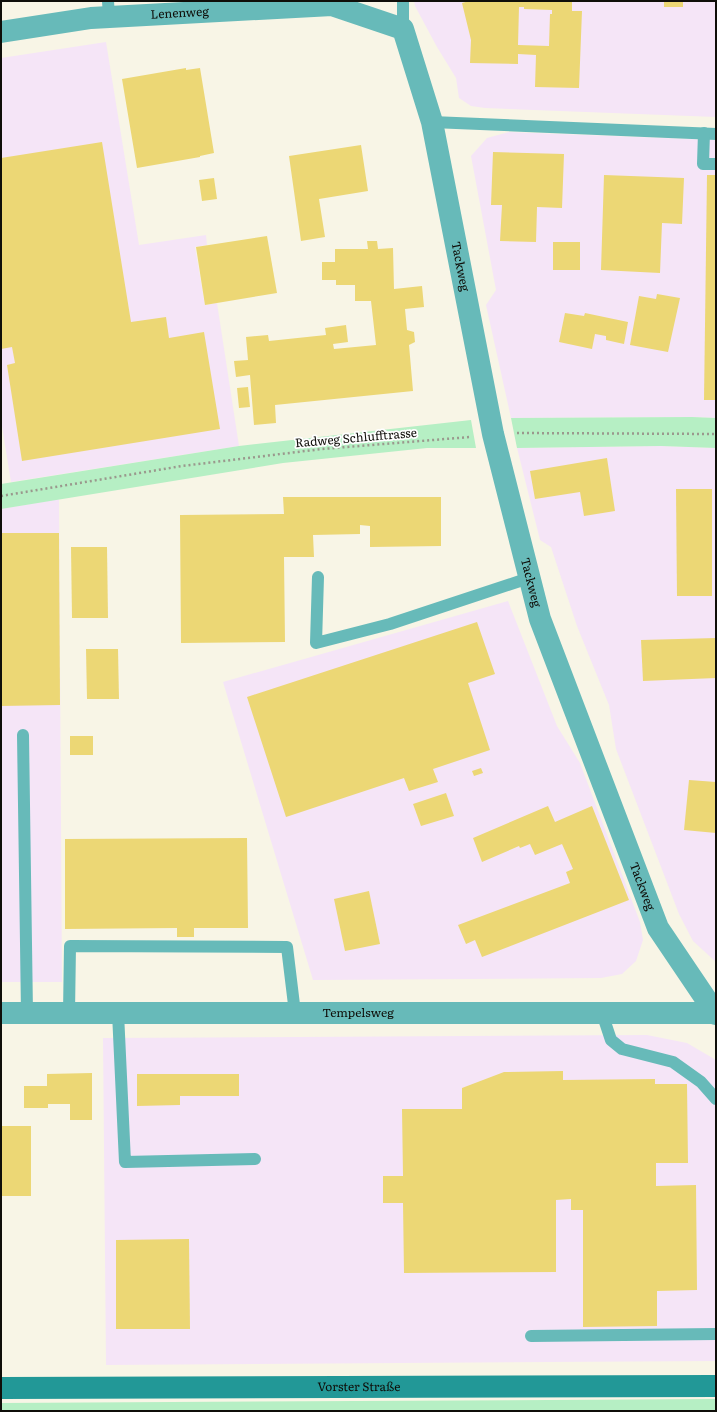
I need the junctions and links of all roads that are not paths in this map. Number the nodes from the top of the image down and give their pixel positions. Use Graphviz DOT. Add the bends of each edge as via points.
graph roads {
  1 [pos="403,1"];
  2 [pos="291,4"];
  3 [pos="108,9"];
  4 [pos="403,29"];
  5 [pos="1,32"];
  6 [pos="432,122"];
  7 [pos="704,133"];
  8 [pos="716,134"];
  9 [pos="716,164"];
  10 [pos="318,577"];
  11 [pos="530,578"];
  12 [pos="22,735"];
  13 [pos="1,1013"];
  14 [pos="27,1013"];
  15 [pos="69,1013"];
  16 [pos="118,1013"];
  17 [pos="295,1013"];
  18 [pos="602,1013"];
  19 [pos="716,1013"];
  20 [pos="716,1099"];
  21 [pos="255,1159"];
  22 [pos="716,1334"];
  23 [pos="531,1336"];
  24 [pos="716,1386"];
  25 [pos="1,1388"];
  1 -- 4 [label="lane, Tackweg"];
  2 -- 3 [label="street, Lenenweg"];
  2 -- 4 [label="street, Lenenweg" via="332,6"];
  3 -- 5 [label="street, Lenenweg" via="91,18"];
  4 -- 6 [label="street, Tackweg"];
  6 -- 7 [label="lane"];
  6 -- 11 [label="street, Tackweg" via="493,434"];
  7 -- 8 [label="lane"];
  7 -- 9 [label="lane" via="703,164"];
  10 -- 11 [label="lane" via="316,643 390,624"];
  11 -- 19 [label="street, Tackweg" via="540,619 658,928"];
  12 -- 14 [label="lane"];
  13 -- 14 [label="street, Tempelsweg"];
  14 -- 15 [label="street, Tempelsweg"];
  15 -- 16 [label="street, Tempelsweg"];
  15 -- 17 [label="lane" via="70,946 287,947"];
  16 -- 17 [label="street, Tempelsweg"];
  16 -- 21 [label="lane" via="125,1162"];
  17 -- 18 [label="street, Tempelsweg"];
  18 -- 19 [label="street, Tempelsweg"];
  18 -- 20 [label="lane" via="611,1040 622,1049 673,1062 700,1082"];
  22 -- 23 [label="lane"];
  24 -- 25 [label="street, Vorster Straße"];
}
